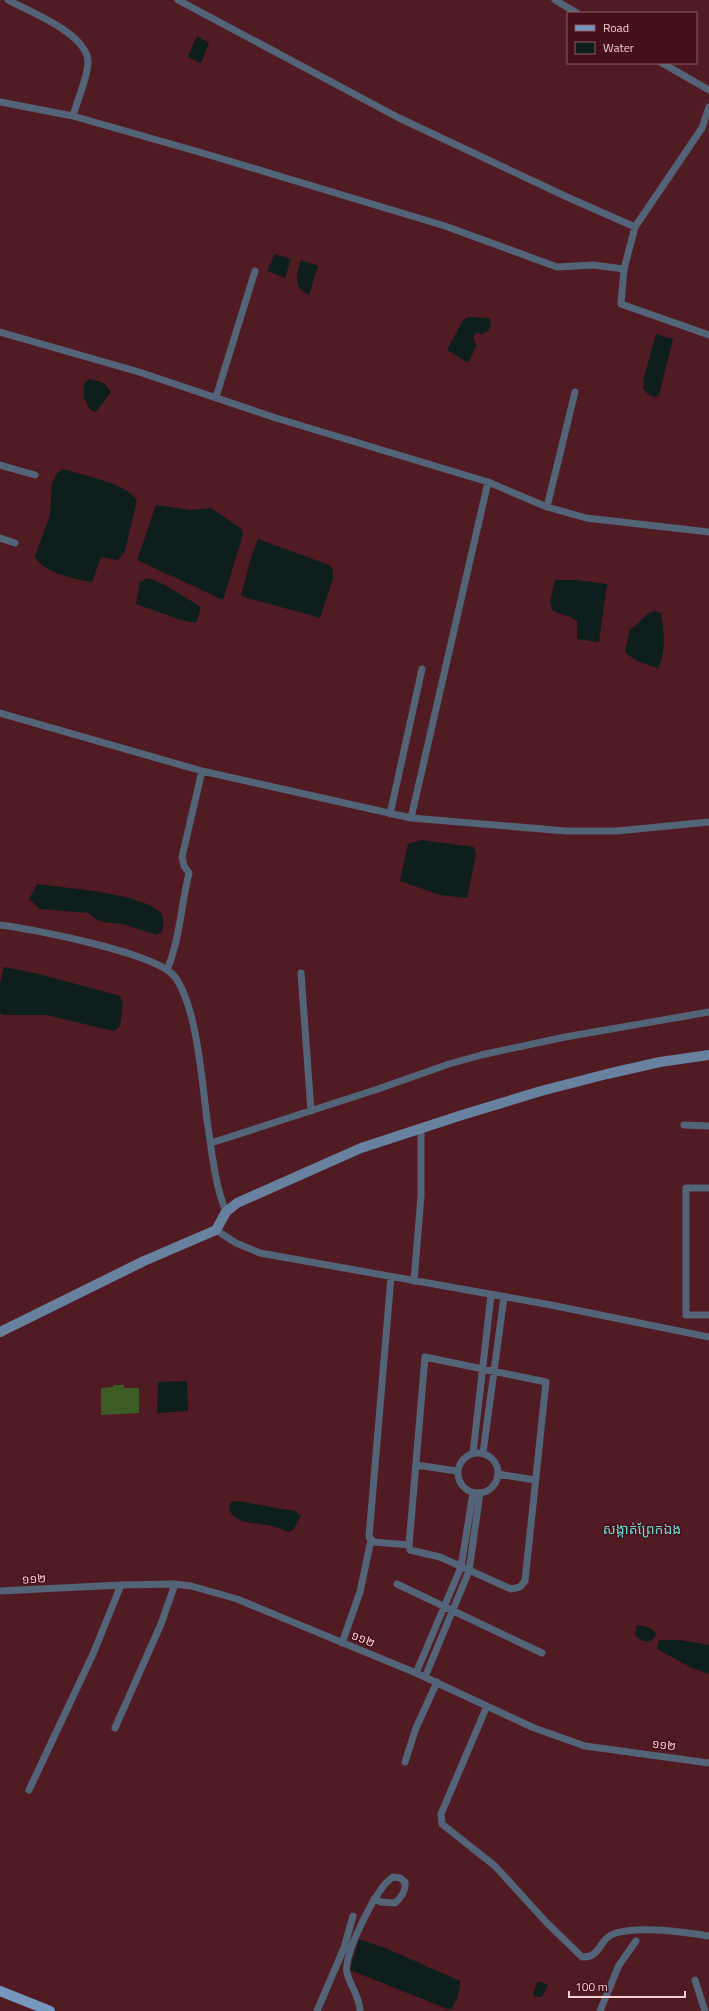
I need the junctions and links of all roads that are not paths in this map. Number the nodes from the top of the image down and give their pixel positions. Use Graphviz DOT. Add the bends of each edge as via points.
graph roads {
  1 [pos="8,0"];
  2 [pos="178,0"];
  3 [pos="555,0"];
  4 [pos="575,12"];
  5 [pos="664,64"];
  6 [pos="709,90"];
  7 [pos="0,102"];
  8 [pos="709,108"];
  9 [pos="73,116"];
  10 [pos="636,227"];
  11 [pos="624,269"];
  12 [pos="255,271"];
  13 [pos="0,332"];
  14 [pos="709,335"];
  15 [pos="575,392"];
  16 [pos="216,397"];
  17 [pos="0,465"];
  18 [pos="35,475"];
  19 [pos="488,482"];
  20 [pos="547,507"];
  21 [pos="709,532"];
  22 [pos="0,538"];
  23 [pos="15,543"];
  24 [pos="422,669"];
  25 [pos="0,713"];
  26 [pos="202,771"];
  27 [pos="390,814"];
  28 [pos="411,818"];
  29 [pos="709,822"];
  30 [pos="0,925"];
  31 [pos="168,970"];
  32 [pos="301,973"];
  33 [pos="709,1012"];
  34 [pos="709,1055"];
  35 [pos="311,1111"];
  36 [pos="684,1125"];
  37 [pos="709,1126"];
  38 [pos="421,1128"];
  39 [pos="211,1143"];
  40 [pos="709,1188"];
  41 [pos="226,1212"];
  42 [pos="216,1230"];
  43 [pos="391,1277"];
  44 [pos="414,1281"];
  45 [pos="491,1295"];
  46 [pos="504,1297"];
  47 [pos="709,1316"];
  48 [pos="0,1332"];
  49 [pos="709,1337"];
  50 [pos="482,1368"];
  51 [pos="494,1370"];
  52 [pos="473,1453"];
  53 [pos="483,1453"];
  54 [pos="416,1465"];
  55 [pos="457,1471"];
  56 [pos="498,1474"];
  57 [pos="535,1480"];
  58 [pos="477,1493"];
  59 [pos="371,1540"];
  60 [pos="409,1545"];
  61 [pos="461,1567"];
  62 [pos="469,1571"];
  63 [pos="174,1584"];
  64 [pos="398,1584"];
  65 [pos="121,1585"];
  66 [pos="0,1591"];
  67 [pos="445,1607"];
  68 [pos="453,1611"];
  69 [pos="342,1643"];
  70 [pos="542,1653"];
  71 [pos="416,1673"];
  72 [pos="425,1677"];
  73 [pos="437,1682"];
  74 [pos="487,1706"];
  75 [pos="115,1728"];
  76 [pos="405,1762"];
  77 [pos="709,1763"];
  78 [pos="29,1790"];
  79 [pos="374,1899"];
  80 [pos="353,1916"];
  81 [pos="709,1936"];
  82 [pos="636,1941"];
  83 [pos="695,1980"];
  84 [pos="0,1991"];
  85 [pos="50,2011"];
  86 [pos="317,2011"];
  87 [pos="360,2011"];
  88 [pos="600,2011"];
  89 [pos="705,2011"];
  1 -- 9 [label="street" via="69,33 87,53 88,65"];
  2 -- 10 [label="street" via="399,118"];
  3 -- 4 [label="street"];
  5 -- 6 [label="street"];
  7 -- 9 [label="street"];
  8 -- 10 [label="street" via="702,128"];
  9 -- 11 [label="street" via="445,226 557,267 593,265"];
  10 -- 11 [label="street"];
  11 -- 14 [label="street" via="621,304"];
  12 -- 16 [label="street"];
  13 -- 16 [label="street"];
  15 -- 20 [label="street"];
  16 -- 19 [label="street" via="276,418"];
  17 -- 18 [label="street"];
  19 -- 20 [label="street"];
  19 -- 28 [label="street"];
  20 -- 21 [label="street" via="586,518"];
  22 -- 23 [label="street"];
  24 -- 27 [label="street"];
  25 -- 26 [label="street"];
  26 -- 27 [label="street"];
  26 -- 31 [label="street" via="182,857 189,873 178,935"];
  27 -- 28 [label="street"];
  28 -- 29 [label="street" via="566,831 617,831"];
  30 -- 31 [label="street" via="72,938 145,960"];
  31 -- 39 [label="street" via="184,992 189,1007"];
  32 -- 35 [label="street"];
  33 -- 35 [label="street" via="564,1037 481,1055"];
  34 -- 38 [label="street" via="660,1062 548,1089"];
  35 -- 39 [label="street"];
  36 -- 37 [label="street"];
  38 -- 41 [label="street" via="324,1163 243,1200"];
  38 -- 44 [label="street" via="421,1196"];
  39 -- 41 [label="street" via="216,1182"];
  40 -- 47 [label="street" via="686,1188 686,1315"];
  41 -- 42 [label="street"];
  42 -- 43 [label="street" via="236,1243 260,1253"];
  42 -- 48 [label="street"];
  43 -- 44 [label="street"];
  43 -- 59 [label="street" via="369,1537"];
  44 -- 45 [label="street"];
  45 -- 46 [label="street"];
  45 -- 50 [label="street"];
  46 -- 49 [label="street"];
  46 -- 51 [label="street"];
  50 -- 51 [label="street"];
  50 -- 52 [label="street"];
  50 -- 54 [label="street" via="425,1357"];
  51 -- 53 [label="street"];
  51 -- 57 [label="street" via="546,1382"];
  52 -- 53 [label="street"];
  52 -- 55 [label="street" via="461,1460"];
  53 -- 56 [label="street" via="494,1461"];
  54 -- 55 [label="street"];
  54 -- 60 [label="street"];
  55 -- 58 [label="street" via="463,1487"];
  56 -- 57 [label="street"];
  56 -- 58 [label="street" via="493,1487"];
  57 -- 62 [label="street" via="525,1581 520,1587 511,1589"];
  58 -- 61 [label="street"];
  58 -- 62 [label="street"];
  59 -- 60 [label="street"];
  59 -- 69 [label="street" via="360,1592"];
  60 -- 61 [label="street" via="414,1551 440,1557"];
  61 -- 62 [label="street"];
  61 -- 67 [label="street"];
  62 -- 68 [label="street"];
  63 -- 65 [label="street, ១១២"];
  63 -- 69 [label="street, ១១២" via="237,1599"];
  63 -- 75 [label="street" via="161,1624"];
  64 -- 67 [label="street"];
  65 -- 66 [label="street, ១១២"];
  65 -- 78 [label="street" via="93,1654"];
  67 -- 68 [label="street"];
  67 -- 71 [label="street"];
  68 -- 70 [label="street"];
  68 -- 72 [label="street"];
  69 -- 71 [label="street, ១១២"];
  71 -- 72 [label="street, ១១២"];
  72 -- 73 [label="street, ១១២"];
  73 -- 74 [label="street, ១១២"];
  73 -- 76 [label="street" via="416,1728"];
  74 -- 77 [label="street, ១១២" via="534,1728 585,1746"];
  74 -- 81 [label="street" via="441,1814 442,1824 495,1866 582,1957 596,1954 600,1945 615,1933 674,1930"];
  79 -- 79 [label="street" via="395,1903 399,1900 405,1882 393,1877"];
  79 -- 87 [label="street" via="347,1959 347,1972 358,1998"];
  80 -- 86 [label="street" via="344,1948"];
  82 -- 88 [label="street" via="619,1965"];
  83 -- 89 [label="street"];
  84 -- 85 [label="main road"];
}
